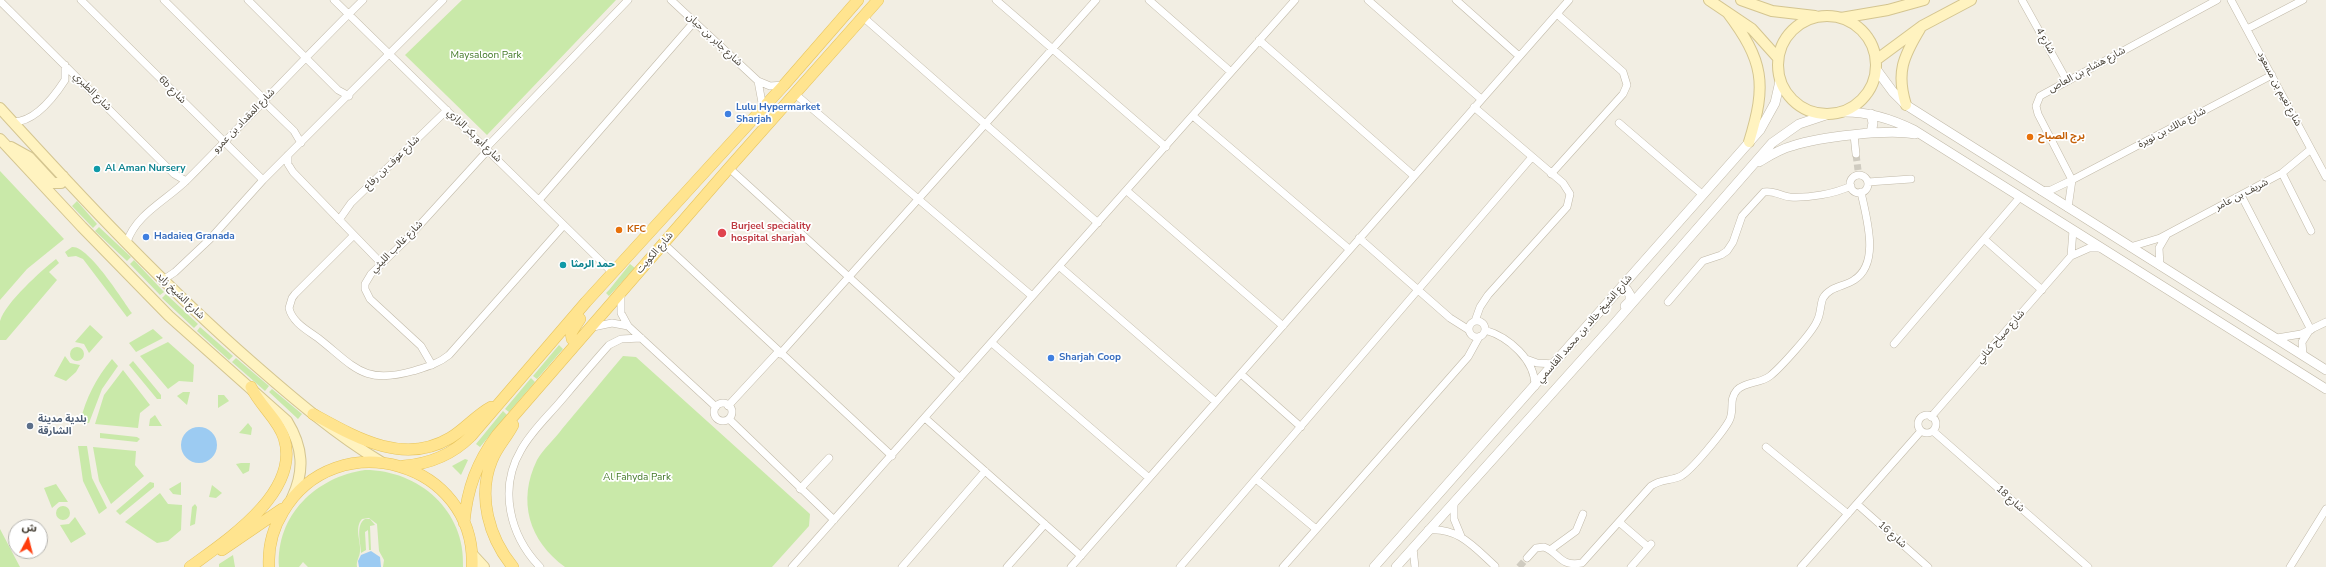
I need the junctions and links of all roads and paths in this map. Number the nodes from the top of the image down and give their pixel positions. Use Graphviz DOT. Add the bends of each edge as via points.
graph roads {
  1 [pos="81,0"];
  2 [pos="164,0"];
  3 [pos="248,0"];
  4 [pos="334,0"];
  5 [pos="363,0"];
  6 [pos="443,0"];
  7 [pos="628,0"];
  8 [pos="671,0"];
  9 [pos="858,0"];
  10 [pos="878,0"];
  11 [pos="996,0"];
  12 [pos="1096,0"];
  13 [pos="1149,0"];
  14 [pos="1295,0"];
  15 [pos="1368,0"];
  16 [pos="1456,0"];
  17 [pos="1569,0"];
  18 [pos="1709,0"];
  19 [pos="1742,0"];
  20 [pos="1924,0"];
  21 [pos="1971,0"];
  22 [pos="2023,0"];
  23 [pos="2217,0"];
  24 [pos="2231,0"];
  25 [pos="2303,0"];
  26 [pos="0,1"];
  27 [pos="1727,12"];
  28 [pos="348,14"];
  29 [pos="1556,14"];
  30 [pos="1819,16"];
  31 [pos="864,18"];
  32 [pos="1841,18"];
  33 [pos="694,22"];
  34 [pos="836,25"];
  35 [pos="1922,26"];
  36 [pos="2247,29"];
  37 [pos="1259,40"];
  38 [pos="1052,49"];
  39 [pos="390,54"];
  40 [pos="1519,56"];
  41 [pos="306,57"];
  42 [pos="1778,58"];
  43 [pos="825,60"];
  44 [pos="65,65"];
  45 [pos="1876,65"];
  46 [pos="1231,72"];
  47 [pos="2272,75"];
  48 [pos="758,81"];
  49 [pos="1780,81"];
  50 [pos="2067,81"];
  51 [pos="784,85"];
  52 [pos="795,94"];
  53 [pos="348,96"];
  54 [pos="1481,99"];
  55 [pos="264,101"];
  56 [pos="1906,106"];
  57 [pos="1474,107"];
  58 [pos="0,108"];
  59 [pos="764,108"];
  60 [pos="447,110"];
  61 [pos="1840,112"];
  62 [pos="1829,114"];
  63 [pos="1871,114"];
  64 [pos="1193,116"];
  65 [pos="13,122"];
  66 [pos="1619,123"];
  67 [pos="985,124"];
  68 [pos="1799,124"];
  69 [pos="1872,133"];
  70 [pos="1854,136"];
  71 [pos="1924,136"];
  72 [pos="3,142"];
  73 [pos="225,142"];
  74 [pos="1749,142"];
  75 [pos="301,143"];
  76 [pos="1802,143"];
  77 [pos="1166,147"];
  78 [pos="487,149"];
  79 [pos="2311,149"];
  80 [pos="1856,154"];
  81 [pos="288,156"];
  82 [pos="1532,157"];
  83 [pos="1751,167"];
  84 [pos="729,168"];
  85 [pos="1551,174"];
  86 [pos="2282,174"];
  87 [pos="63,176"];
  88 [pos="1414,176"];
  89 [pos="2326,177"];
  90 [pos="263,180"];
  91 [pos="1911,180"];
  92 [pos="2072,180"];
  93 [pos="186,181"];
  94 [pos="1868,182"];
  95 [pos="1851,186"];
  96 [pos="1127,191"];
  97 [pos="2041,191"];
  98 [pos="1862,192"];
  99 [pos="1703,195"];
  100 [pos="2020,196"];
  101 [pos="2241,196"];
  102 [pos="917,199"];
  103 [pos="539,200"];
  104 [pos="2068,208"];
  105 [pos="340,220"];
  106 [pos="1098,223"];
  107 [pos="564,225"];
  108 [pos="2073,230"];
  109 [pos="2311,231"];
  110 [pos="2169,234"];
  111 [pos="354,235"];
  112 [pos="1359,238"];
  113 [pos="1984,239"];
  114 [pos="127,242"];
  115 [pos="664,244"];
  116 [pos="2130,247"];
  117 [pos="2101,248"];
  118 [pos="1350,250"];
  119 [pos="2071,256"];
  120 [pos="381,263"];
  121 [pos="1060,266"];
  122 [pos="2160,266"];
  123 [pos="613,273"];
  124 [pos="849,276"];
  125 [pos="163,280"];
  126 [pos="2154,280"];
  127 [pos="1621,289"];
  128 [pos="1420,290"];
  129 [pos="2042,290"];
  130 [pos="2199,290"];
  131 [pos="621,292"];
  132 [pos="1032,296"];
  133 [pos="586,302"];
  134 [pos="1668,302"];
  135 [pos="1475,321"];
  136 [pos="2326,322"];
  137 [pos="1614,324"];
  138 [pos="628,326"];
  139 [pos="1283,326"];
  140 [pos="589,328"];
  141 [pos="1469,330"];
  142 [pos="1485,330"];
  143 [pos="2311,330"];
  144 [pos="1479,337"];
  145 [pos="640,338"];
  146 [pos="2278,338"];
  147 [pos="576,342"];
  148 [pos="992,343"];
  149 [pos="1894,344"];
  150 [pos="779,353"];
  151 [pos="2303,355"];
  152 [pos="1526,359"];
  153 [pos="1555,364"];
  154 [pos="432,365"];
  155 [pos="2326,370"];
  156 [pos="1241,374"];
  157 [pos="960,378"];
  158 [pos="1535,386"];
  159 [pos="251,387"];
  160 [pos="2326,389"];
  161 [pos="500,402"];
  162 [pos="1216,402"];
  163 [pos="716,406"];
  164 [pos="728,406"];
  165 [pos="516,413"];
  166 [pos="313,414"];
  167 [pos="1931,417"];
  168 [pos="729,418"];
  169 [pos="925,418"];
  170 [pos="1301,427"];
  171 [pos="1921,431"];
  172 [pos="1933,431"];
  173 [pos="1766,447"];
  174 [pos="892,456"];
  175 [pos="829,458"];
  176 [pos="381,462"];
  177 [pos="403,466"];
  178 [pos="985,471"];
  179 [pos="1149,478"];
  180 [pos="1256,479"];
  181 [pos="800,488"];
  182 [pos="1454,501"];
  183 [pos="289,502"];
  184 [pos="1857,504"];
  185 [pos="2326,509"];
  186 [pos="1583,514"];
  187 [pos="1848,514"];
  188 [pos="834,520"];
  189 [pos="1619,522"];
  190 [pos="464,523"];
  191 [pos="1045,524"];
  192 [pos="1316,529"];
  193 [pos="1428,530"];
  194 [pos="1461,536"];
  195 [pos="1413,548"];
  196 [pos="1550,550"];
  197 [pos="472,554"];
  198 [pos="1081,556"];
  199 [pos="1527,558"];
  200 [pos="1495,566"];
  201 [pos="1567,566"];
  202 [pos="192,567"];
  203 [pos="269,567"];
  204 [pos="472,567"];
  205 [pos="484,567"];
  206 [pos="513,567"];
  207 [pos="540,567"];
  208 [pos="792,567"];
  209 [pos="902,567"];
  210 [pos="1007,567"];
  211 [pos="1071,567"];
  212 [pos="1180,567"];
  213 [pos="1283,567"];
  214 [pos="1374,567"];
  215 [pos="1396,567"];
  216 [pos="1415,567"];
  217 [pos="1631,567"];
  218 [pos="1801,567"];
  219 [pos="1928,567"];
  220 [pos="2088,567"];
  221 [pos="2290,567"];
  1 -- 73 [label="street, 6b شارع"];
  2 -- 55 [label="street"];
  3 -- 41 [label="street"];
  4 -- 28 [label="street, شارع أبو بكر الرازي"];
  5 -- 28 [label="street, شارع المقداد بن عمرو"];
  6 -- 39 [label="street"];
  7 -- 78 [label="street, شارع غالب الليثي"];
  8 -- 33 [label="street, شارع جابر بن حيان"];
  9 -- 34 [label="main road, شارع الكويت"];
  10 -- 31 [label="main road, شارع الكويت"];
  11 -- 38 [label="street"];
  12 -- 38 [label="street"];
  13 -- 46 [label="street"];
  14 -- 37 [label="street"];
  15 -- 54 [label="street"];
  16 -- 40 [label="street"];
  17 -- 29 [label="street"];
  18 -- 27 [label="main road"];
  19 -- 30 [label="main road" via="1772,11"];
  20 -- 32 [label="main road" via="1888,10"];
  21 -- 35 [label="main road"];
  22 -- 50 [label="street, شارع 4"];
  23 -- 50 [label="street, شارع هشام بن العاص"];
  24 -- 36 [label="street, شارع نعيم بن مسعود"];
  25 -- 36 [label="street"];
  26 -- 44 [label="street, شارع الطبري"];
  27 -- 42 [label="main road" via="1762,39"];
  27 -- 74 [label="main road" via="1752,49 1760,76 1760,105"];
  28 -- 39 [label="street, شارع أبو بكر الرازي"];
  28 -- 41 [label="street, شارع المقداد بن عمرو"];
  29 -- 40 [label="street"];
  29 -- 85 [label="street" via="1623,72 1627,85 1623,94"];
  30 -- 32 [label="main road"];
  30 -- 42 [label="main road" via="1802,23 1787,35"];
  31 -- 43 [label="main road, شارع الكويت"];
  31 -- 67 [label="street"];
  32 -- 45 [label="main road" via="1852,22 1868,38"];
  33 -- 48 [label="street, شارع جابر بن حيان"];
  33 -- 103 [label="street"];
  34 -- 43 [label="main road" via="843,25 844,29 829,48"];
  34 -- 51 [label="main road, شارع الكويت"];
  35 -- 45 [label="main road"];
  35 -- 56 [label="main road" via="1907,49 1901,67 1901,86"];
  36 -- 47 [label="street, شارع نعيم بن مسعود"];
  37 -- 46 [label="street"];
  37 -- 88 [label="street"];
  38 -- 67 [label="street"];
  38 -- 77 [label="street"];
  39 -- 53 [label="street"];
  39 -- 60 [label="street, شارع أبو بكر الرازي"];
  40 -- 54 [label="street"];
  41 -- 53 [label="street" via="338,90"];
  41 -- 55 [label="street, شارع المقداد بن عمرو"];
  42 -- 49 [label="main road"];
  43 -- 52 [label="main road, شارع الكويت"];
  44 -- 65 [label="street" via="65,80 34,116 24,121"];
  44 -- 93 [label="street, شارع الطبري" via="174,174"];
  45 -- 56 [label="street" via="1892,92"];
  45 -- 61 [label="main road" via="1871,86 1861,101"];
  46 -- 64 [label="street"];
  47 -- 79 [label="street, شارع نعيم بن مسعود"];
  47 -- 92 [label="street, شارع مالك بن نويرة"];
  48 -- 51 [label="street, شارع جابر بن حيان" via="770,86"];
  48 -- 59 [label="street"];
  49 -- 62 [label="main road" via="1791,99 1799,106"];
  49 -- 74 [label="street, شارع الشيخ خالد بن محمد القاسمي" via="1776,102 1769,117"];
  50 -- 92 [label="street, شارع هشام بن العاص" via="2040,96 2036,106"];
  51 -- 59 [label="main road, شارع الكويت"];
  52 -- 84 [label="main road, شارع الكويت"];
  52 -- 102 [label="street"];
  53 -- 75 [label="street"];
  54 -- 57 [label="street"];
  55 -- 73 [label="street, شارع المقداد بن عمرو"];
  55 -- 75 [label="street" via="294,131"];
  56 -- 97 [label="street"];
  57 -- 82 [label="street"];
  57 -- 88 [label="street"];
  58 -- 65 [label="main road, شارع الشيخ زايد"];
  59 -- 123 [label="main road, شارع الكويت"];
  60 -- 78 [label="street, شارع أبو بكر الرازي"];
  60 -- 105 [label="street, شارع عوف بن رفاع" via="351,203"];
  61 -- 62 [label="main road"];
  61 -- 63 [label="street"];
  62 -- 68 [label="street, شارع الشيخ خالد بن محمد القاسمي"];
  63 -- 69 [label="street"];
  63 -- 71 [label="street" via="1904,125"];
  64 -- 77 [label="street"];
  64 -- 118 [label="street"];
  65 -- 87 [label="main road, شارع الشيخ زايد"];
  66 -- 99 [label="street"];
  67 -- 102 [label="street"];
  67 -- 106 [label="street"];
  68 -- 76 [label="street" via="1798,133"];
  68 -- 83 [label="street, شارع الشيخ خالد بن محمد القاسمي" via="1772,143"];
  69 -- 70 [label="street"];
  69 -- 71 [label="street" via="1895,132"];
  70 -- 76 [label="street"];
  70 -- 80 [label="street"];
  71 -- 100 [label="street"];
  72 -- 87 [label="main road" via="29,157 53,183 61,183"];
  72 -- 159 [label="main road" via="169,316"];
  73 -- 90 [label="street, 6b شارع"];
  73 -- 93 [label="street, شارع المقداد بن عمرو"];
  74 -- 99 [label="street, شارع الشيخ خالد بن محمد القاسمي"];
  75 -- 81 [label="street"];
  76 -- 83 [label="street" via="1778,152"];
  77 -- 96 [label="street"];
  78 -- 103 [label="street, شارع أبو بكر الرازي"];
  78 -- 120 [label="street, شارع غالب الليثي" via="406,240"];
  79 -- 86 [label="street, شريف بن عامر"];
  79 -- 89 [label="street, شارع نعيم بن مسعود"];
  81 -- 90 [label="street"];
  81 -- 105 [label="street" via="292,172"];
  82 -- 85 [label="street"];
  82 -- 128 [label="street"];
  83 -- 137 [label="street, شارع الشيخ خالد بن محمد القاسمي"];
  84 -- 115 [label="main road, شارع الكويت"];
  84 -- 124 [label="street"];
  85 -- 135 [label="street" via="1567,188 1570,200 1567,206 1488,295"];
  86 -- 101 [label="street, شريف بن عامر"];
  86 -- 109 [label="street"];
  87 -- 114 [label="main road, شارع الشيخ زايد"];
  88 -- 112 [label="street"];
  90 -- 125 [label="street" via="210,239"];
  91 -- 94 [label="street"];
  92 -- 97 [label="street, شارع مالك بن نويرة" via="2051,190"];
  92 -- 104 [label="street"];
  93 -- 114 [label="street, شارع المقداد بن عمرو" via="139,222"];
  94 -- 95 [label="street" via="1859,173 1853,178"];
  94 -- 98 [label="street" via="1867,188"];
  95 -- 98 [label="street" via="1855,191"];
  95 -- 134 [label="street" via="1834,192 1798,197 1787,197 1772,191 1764,192 1742,216 1727,251 1703,261"];
  96 -- 106 [label="street"];
  96 -- 139 [label="street"];
  97 -- 104 [label="street"];
  98 -- 189 [label="street" via="1869,248 1864,269 1854,280 1834,288 1824,296 1815,325 1772,375 1737,390 1732,401 1729,421 1690,470 1650,486"];
  99 -- 127 [label="street, شارع الشيخ خالد بن محمد القاسمي"];
  100 -- 108 [label="street"];
  100 -- 113 [label="street"];
  101 -- 110 [label="street, شريف بن عامر"];
  101 -- 143 [label="street"];
  102 -- 124 [label="street"];
  102 -- 132 [label="street"];
  103 -- 107 [label="street, شارع أبو بكر الرازي"];
  104 -- 116 [label="street"];
  105 -- 111 [label="street"];
  106 -- 121 [label="street"];
  107 -- 123 [label="street, شارع أبو بكر الرازي"];
  107 -- 154 [label="street" via="449,355"];
  108 -- 117 [label="street"];
  108 -- 119 [label="street"];
  110 -- 116 [label="street, شريف بن عامر"];
  110 -- 122 [label="street" via="2159,248"];
  111 -- 120 [label="street"];
  111 -- 154 [label="street" via="292,298 289,308 293,318 359,370 370,375 392,377"];
  112 -- 118 [label="street"];
  112 -- 128 [label="street"];
  113 -- 129 [label="street"];
  113 -- 149 [label="street"];
  114 -- 125 [label="main road, شارع الشيخ زايد"];
  115 -- 131 [label="main road, شارع الكويت"];
  115 -- 150 [label="street"];
  116 -- 122 [label="street"];
  117 -- 119 [label="street, شارع صياح كناني" via="2089,248"];
  117 -- 126 [label="street"];
  118 -- 139 [label="street"];
  119 -- 129 [label="street, شارع صياح كناني"];
  120 -- 154 [label="street, شارع غالب الليثي" via="367,278 367,295 421,346"];
  121 -- 132 [label="street"];
  121 -- 162 [label="street"];
  122 -- 130 [label="street"];
  123 -- 133 [label="main road, شارع الكويت"];
  124 -- 150 [label="street"];
  124 -- 157 [label="street"];
  125 -- 166 [label="main road, شارع الشيخ زايد" via="236,349"];
  126 -- 130 [label="street" via="2156,274 2162,272"];
  126 -- 160 [label="street"];
  127 -- 137 [label="street" via="1629,292 1630,298"];
  127 -- 153 [label="street, شارع الشيخ خالد بن محمد القاسمي"];
  128 -- 141 [label="street" via="1450,318"];
  128 -- 170 [label="street"];
  129 -- 167 [label="street, شارع صياح كناني"];
  130 -- 146 [label="street"];
  131 -- 138 [label="street" via="621,313"];
  131 -- 140 [label="main road, شارع الكويت"];
  132 -- 148 [label="street"];
  133 -- 147 [label="main road" via="582,315 571,333 572,339"];
  133 -- 161 [label="main road, شارع الكويت"];
  135 -- 141 [label="street" via="1470,324"];
  135 -- 142 [label="street" via="1484,324"];
  136 -- 143 [label="street"];
  137 -- 182 [label="street, شارع الشيخ خالد بن محمد القاسمي"];
  138 -- 140 [label="street" via="604,324"];
  138 -- 145 [label="street"];
  139 -- 156 [label="street"];
  140 -- 147 [label="main road, شارع الكويت"];
  141 -- 144 [label="street" via="1472,336"];
  142 -- 144 [label="street"];
  142 -- 152 [label="street" via="1503,338"];
  143 -- 146 [label="street"];
  143 -- 151 [label="street" via="2302,342"];
  144 -- 192 [label="street" via="1468,357"];
  145 -- 163 [label="street"];
  145 -- 207 [label="street" via="621,339 609,345 517,456 510,484 511,518 519,540"];
  146 -- 151 [label="street"];
  147 -- 165 [label="main road, شارع الكويت"];
  148 -- 157 [label="street"];
  148 -- 179 [label="street"];
  150 -- 164 [label="street"];
  150 -- 174 [label="street"];
  151 -- 155 [label="street"];
  152 -- 153 [label="street" via="1537,363"];
  152 -- 158 [label="street" via="1532,369"];
  153 -- 158 [label="street, شارع الشيخ خالد بن محمد القاسمي"];
  156 -- 162 [label="street"];
  156 -- 170 [label="street"];
  157 -- 169 [label="street"];
  158 -- 214 [label="street, شارع الشيخ خالد بن محمد القاسمي"];
  159 -- 183 [label="main road" via="278,411 294,433 301,459 298,486"];
  159 -- 202 [label="main road" via="259,403 276,422 284,437 287,456 284,474 271,495 253,516"];
  161 -- 166 [label="main road" via="482,412 449,439 428,447 407,450 366,441"];
  161 -- 177 [label="main road, شارع الكويت" via="457,449 432,462"];
  162 -- 179 [label="street"];
  163 -- 164 [label="street"];
  163 -- 168 [label="street" via="716,418 724,421"];
  164 -- 168 [label="street" via="732,414"];
  165 -- 190 [label="main road, شارع الكويت" via="488,447 477,467 468,494"];
  165 -- 206 [label="main road" via="510,430 492,460 487,476 486,496 492,530 502,552"];
  166 -- 176 [label="main road, شارع الشيخ زايد" via="343,438"];
  167 -- 171 [label="street" via="1926,416 1919,420"];
  167 -- 172 [label="street" via="1936,425"];
  168 -- 181 [label="street"];
  169 -- 174 [label="street"];
  169 -- 178 [label="street"];
  170 -- 180 [label="street"];
  171 -- 172 [label="street"];
  171 -- 184 [label="street"];
  172 -- 220 [label="street, شارع 18"];
  173 -- 187 [label="street"];
  174 -- 188 [label="street"];
  175 -- 181 [label="street"];
  176 -- 177 [label="main road"];
  176 -- 183 [label="main road" via="351,463 332,469 306,484"];
  177 -- 190 [label="main road" via="435,484 452,502"];
  178 -- 191 [label="street"];
  178 -- 209 [label="street"];
  179 -- 198 [label="street"];
  180 -- 192 [label="street"];
  180 -- 212 [label="street"];
  181 -- 188 [label="street"];
  182 -- 193 [label="street, شارع الشيخ خالد بن محمد القاسمي"];
  182 -- 194 [label="street" via="1454,519"];
  183 -- 202 [label="main road" via="236,542"];
  183 -- 203 [label="main road" via="272,539"];
  184 -- 187 [label="street"];
  184 -- 219 [label="street, شارع 16"];
  185 -- 221 [label="street"];
  186 -- 196 [label="street" via="1576,531"];
  187 -- 218 [label="street"];
  188 -- 208 [label="street"];
  189 -- 201 [label="street" via="1586,560 1578,565"];
  189 -- 217 [label="street" via="1650,545"];
  190 -- 197 [label="main road"];
  191 -- 198 [label="street"];
  191 -- 210 [label="street"];
  192 -- 213 [label="street"];
  193 -- 194 [label="street" via="1445,530"];
  193 -- 195 [label="street, شارع الشيخ خالد بن محمد القاسمي"];
  194 -- 200 [label="street"];
  195 -- 215 [label="street, شارع الشيخ خالد بن محمد القاسمي"];
  195 -- 216 [label="street"];
  196 -- 199 [label="street" via="1540,547"];
  196 -- 201 [label="street"];
  197 -- 204 [label="main road"];
  197 -- 205 [label="main road"];
  198 -- 211 [label="street"];
}
